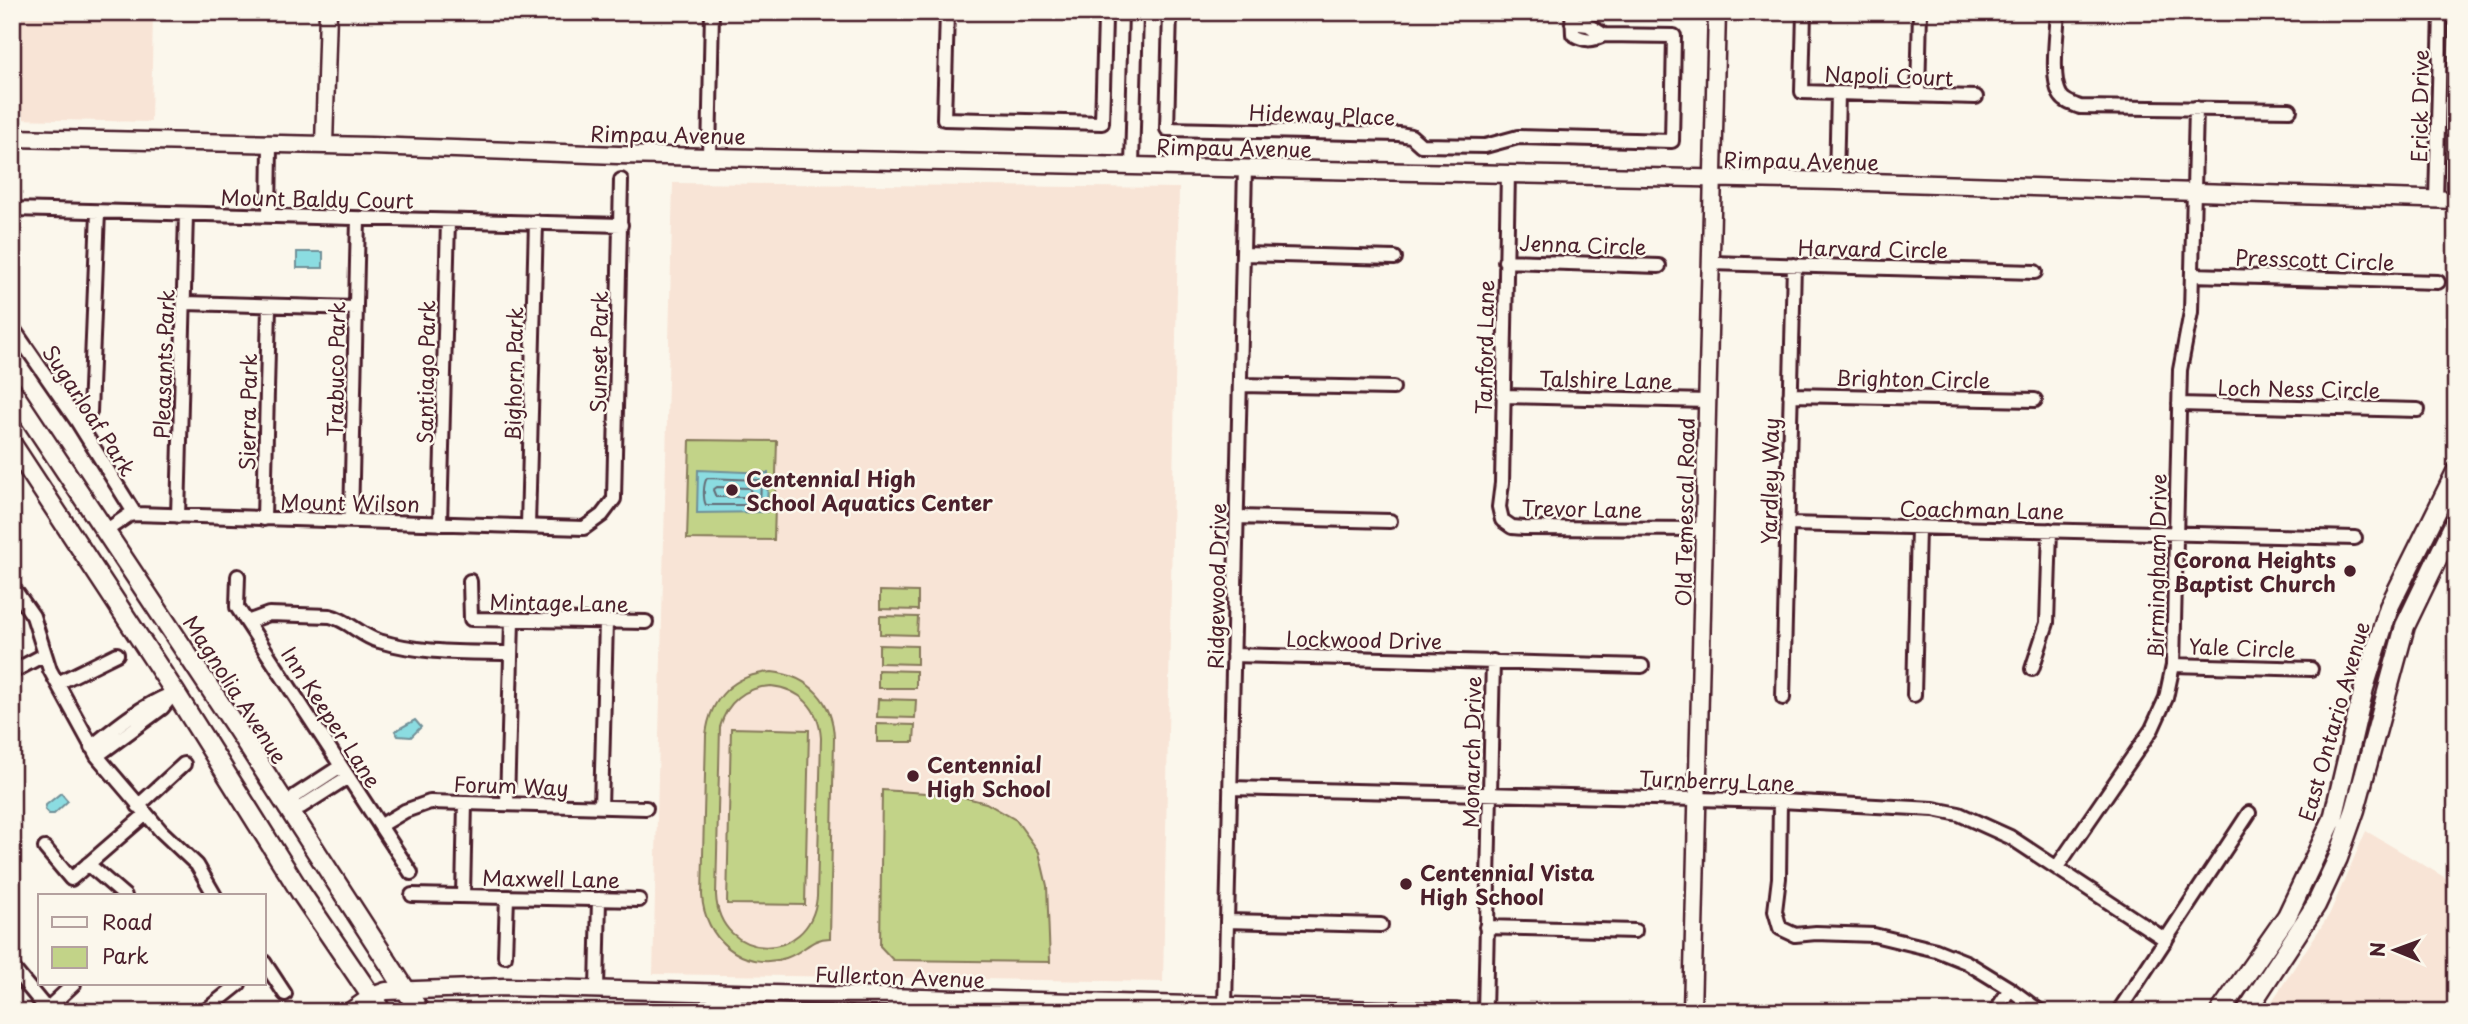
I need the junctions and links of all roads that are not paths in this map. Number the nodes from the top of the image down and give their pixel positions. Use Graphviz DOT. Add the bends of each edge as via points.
graph roads {
  1 [pos="328,12"];
  2 [pos="712,12"];
  3 [pos="947,12"];
  4 [pos="1136,12"];
  5 [pos="1170,12"];
  6 [pos="1717,12"];
  7 [pos="1804,12"];
  8 [pos="1920,12"];
  9 [pos="2058,12"];
  10 [pos="2441,12"];
  11 [pos="1106,14"];
  12 [pos="1572,18"];
  13 [pos="1838,93"];
  14 [pos="1918,95"];
  15 [pos="1976,97"];
  16 [pos="2196,108"];
  17 [pos="2290,110"];
  18 [pos="12,138"];
  19 [pos="270,145"];
  20 [pos="324,145"];
  21 [pos="709,156"];
  22 [pos="1132,166"];
  23 [pos="1244,168"];
  24 [pos="1508,173"];
  25 [pos="1712,179"];
  26 [pos="621,180"];
  27 [pos="1836,181"];
  28 [pos="2194,191"];
  29 [pos="2436,200"];
  30 [pos="2456,200"];
  31 [pos="12,209"];
  32 [pos="97,212"];
  33 [pos="186,214"];
  34 [pos="269,216"];
  35 [pos="358,219"];
  36 [pos="448,220"];
  37 [pos="536,222"];
  38 [pos="621,225"];
  39 [pos="1244,254"];
  40 [pos="1395,258"];
  41 [pos="1505,261"];
  42 [pos="1710,263"];
  43 [pos="1794,265"];
  44 [pos="1659,266"];
  45 [pos="2035,272"];
  46 [pos="2192,275"];
  47 [pos="2438,282"];
  48 [pos="185,303"];
  49 [pos="269,306"];
  50 [pos="356,308"];
  51 [pos="12,327"];
  52 [pos="1240,385"];
  53 [pos="1393,388"];
  54 [pos="12,391"];
  55 [pos="1790,395"];
  56 [pos="1503,396"];
  57 [pos="2035,400"];
  58 [pos="1708,401"];
  59 [pos="2179,404"];
  60 [pos="2418,410"];
  61 [pos="77,421"];
  62 [pos="12,444"];
  63 [pos="2456,472"];
  64 [pos="135,514"];
  65 [pos="178,516"];
  66 [pos="1237,517"];
  67 [pos="264,519"];
  68 [pos="598,519"];
  69 [pos="351,520"];
  70 [pos="1502,520"];
  71 [pos="2456,520"];
  72 [pos="1390,521"];
  73 [pos="1787,523"];
  74 [pos="440,524"];
  75 [pos="528,526"];
  76 [pos="1918,527"];
  77 [pos="1705,530"];
  78 [pos="2050,530"];
  79 [pos="104,532"];
  80 [pos="2175,533"];
  81 [pos="2355,538"];
  82 [pos="238,576"];
  83 [pos="470,581"];
  84 [pos="12,586"];
  85 [pos="512,620"];
  86 [pos="247,622"];
  87 [pos="606,622"];
  88 [pos="646,622"];
  89 [pos="511,653"];
  90 [pos="117,654"];
  91 [pos="44,655"];
  92 [pos="1233,655"];
  93 [pos="1493,661"];
  94 [pos="2173,664"];
  95 [pos="1642,666"];
  96 [pos="2032,669"];
  97 [pos="2311,669"];
  98 [pos="12,672"];
  99 [pos="200,675"];
  100 [pos="58,683"];
  101 [pos="175,692"];
  102 [pos="1914,695"];
  103 [pos="1783,698"];
  104 [pos="94,752"];
  105 [pos="184,764"];
  106 [pos="344,771"];
  107 [pos="1230,789"];
  108 [pos="1490,794"];
  109 [pos="1698,799"];
  110 [pos="1780,801"];
  111 [pos="465,803"];
  112 [pos="507,804"];
  113 [pos="601,807"];
  114 [pos="286,808"];
  115 [pos="646,808"];
  116 [pos="142,810"];
  117 [pos="2249,813"];
  118 [pos="2333,819"];
  119 [pos="260,826"];
  120 [pos="380,826"];
  121 [pos="45,848"];
  122 [pos="88,864"];
  123 [pos="2057,867"];
  124 [pos="411,873"];
  125 [pos="122,894"];
  126 [pos="209,894"];
  127 [pos="412,895"];
  128 [pos="463,895"];
  129 [pos="507,897"];
  130 [pos="599,899"];
  131 [pos="639,900"];
  132 [pos="1227,920"];
  133 [pos="1381,925"];
  134 [pos="1486,927"];
  135 [pos="1635,931"];
  136 [pos="2297,935"];
  137 [pos="2166,940"];
  138 [pos="505,956"];
  139 [pos="266,966"];
  140 [pos="12,968"];
  141 [pos="72,986"];
  142 [pos="236,986"];
  143 [pos="405,989"];
  144 [pos="597,989"];
  145 [pos="2010,989"];
  146 [pos="285,994"];
  147 [pos="377,1004"];
  148 [pos="1225,1006"];
  149 [pos="48,1011"];
  150 [pos="204,1012"];
  151 [pos="349,1012"];
  152 [pos="420,1012"];
  153 [pos="1457,1012"];
  154 [pos="1485,1012"];
  155 [pos="1692,1012"];
  156 [pos="1995,1012"];
  157 [pos="2041,1012"];
  158 [pos="2118,1012"];
  159 [pos="2220,1012"];
  160 [pos="2246,1012"];
  1 -- 20 [label="main road"];
  2 -- 21 [label="street"];
  3 -- 11 [label="street" via="944,119 1102,123"];
  4 -- 22 [label="street"];
  5 -- 12 [label="street, Hideway Place" via="1167,129 1399,134 1411,136 1421,145 1485,146 1518,137 1672,141 1674,36 1604,35 1582,40 1573,34"];
  6 -- 25 [label="main road, Old Temescal Road"];
  7 -- 13 [label="street, Napoli Court" via="1802,92"];
  8 -- 14 [label="street"];
  9 -- 16 [label="street" via="2056,81 2062,98 2080,107"];
  10 -- 29 [label="street, Erick Drive"];
  13 -- 14 [label="street, Napoli Court"];
  13 -- 27 [label="street"];
  14 -- 15 [label="street, Napoli Court"];
  16 -- 17 [label="street"];
  16 -- 28 [label="street, Birmingham Drive"];
  18 -- 19 [label="main road, Rimpau Avenue"];
  19 -- 20 [label="main road, Rimpau Avenue"];
  19 -- 34 [label="street"];
  20 -- 21 [label="main road, Rimpau Avenue"];
  21 -- 22 [label="main road, Rimpau Avenue"];
  22 -- 23 [label="main road, Rimpau Avenue"];
  23 -- 24 [label="main road, Rimpau Avenue"];
  23 -- 39 [label="street, Ridgewood Drive"];
  24 -- 25 [label="main road, Rimpau Avenue"];
  24 -- 41 [label="street, Tanford Lane"];
  25 -- 27 [label="main road, Rimpau Avenue"];
  25 -- 42 [label="main road, Old Temescal Road"];
  26 -- 38 [label="street, Sunset Park"];
  27 -- 28 [label="main road, Rimpau Avenue"];
  28 -- 29 [label="main road, Rimpau Avenue"];
  28 -- 46 [label="street, Birmingham Drive"];
  29 -- 30 [label="main road, Rimpau Avenue"];
  31 -- 32 [label="street, Mount Baldy Court"];
  32 -- 33 [label="street, Mount Baldy Court"];
  32 -- 61 [label="street" via="90,412"];
  33 -- 34 [label="street, Mount Baldy Court"];
  33 -- 48 [label="street, Pleasants Park"];
  34 -- 35 [label="street, Mount Baldy Court"];
  35 -- 36 [label="street, Mount Baldy Court"];
  35 -- 50 [label="street, Trabuco Park"];
  36 -- 37 [label="street, Mount Baldy Court"];
  36 -- 74 [label="street, Santiago Park"];
  37 -- 38 [label="street, Mount Baldy Court"];
  37 -- 75 [label="street, Bighorn Park"];
  38 -- 68 [label="street, Sunset Park" via="614,499"];
  39 -- 40 [label="street"];
  39 -- 52 [label="street, Ridgewood Drive"];
  41 -- 44 [label="street, Jenna Circle"];
  41 -- 56 [label="street, Tanford Lane"];
  42 -- 43 [label="street, Harvard Circle"];
  42 -- 58 [label="main road, Old Temescal Road"];
  43 -- 45 [label="street, Harvard Circle"];
  43 -- 55 [label="street, Yardley Way"];
  46 -- 47 [label="street, Presscott Circle"];
  46 -- 59 [label="street, Birmingham Drive"];
  48 -- 49 [label="street"];
  48 -- 65 [label="street, Pleasants Park"];
  49 -- 50 [label="street"];
  49 -- 67 [label="street, Sierra Park"];
  50 -- 69 [label="street, Trabuco Park"];
  51 -- 61 [label="street, Sugarloaf Park"];
  52 -- 53 [label="street"];
  52 -- 66 [label="street, Ridgewood Drive"];
  54 -- 79 [label="main road, Magnolia Avenue"];
  55 -- 57 [label="street, Brighton Circle"];
  55 -- 73 [label="street, Yardley Way"];
  56 -- 58 [label="street, Talshire Lane"];
  56 -- 70 [label="street, Tanford Lane"];
  58 -- 77 [label="main road, Old Temescal Road"];
  59 -- 60 [label="street, Loch Ness Circle"];
  59 -- 80 [label="street, Birmingham Drive"];
  61 -- 64 [label="street, Sugarloaf Park"];
  62 -- 101 [label="main road"];
  63 -- 118 [label="main road, East Ontario Avenue" via="2389,607"];
  64 -- 65 [label="street, Mount Wilson"];
  64 -- 79 [label="street"];
  65 -- 67 [label="street, Mount Wilson"];
  66 -- 72 [label="street"];
  66 -- 92 [label="street, Ridgewood Drive"];
  67 -- 69 [label="street, Mount Wilson"];
  68 -- 75 [label="street, Mount Wilson" via="584,528"];
  69 -- 74 [label="street, Mount Wilson"];
  70 -- 77 [label="street, Trevor Lane" via="1524,528"];
  71 -- 136 [label="main road, East Ontario Avenue" via="2404,626 2356,810 2338,858"];
  73 -- 76 [label="street, Coachman Lane"];
  73 -- 103 [label="street, Yardley Way"];
  74 -- 75 [label="street, Mount Wilson"];
  76 -- 78 [label="street, Coachman Lane"];
  76 -- 102 [label="street"];
  77 -- 109 [label="main road, Old Temescal Road"];
  78 -- 80 [label="street, Coachman Lane"];
  78 -- 96 [label="street" via="2047,623"];
  79 -- 99 [label="main road, Magnolia Avenue"];
  80 -- 81 [label="street, Coachman Lane"];
  80 -- 94 [label="street, Birmingham Drive"];
  82 -- 86 [label="street, Inn Keeper Lane" via="237,607"];
  83 -- 85 [label="street, Mintage Lane" via="471,619"];
  84 -- 91 [label="street" via="33,616"];
  85 -- 87 [label="street, Mintage Lane"];
  85 -- 89 [label="street"];
  86 -- 89 [label="street" via="269,614 330,616 375,640 407,649"];
  86 -- 106 [label="street, Inn Keeper Lane"];
  87 -- 88 [label="street, Mintage Lane"];
  87 -- 113 [label="street"];
  89 -- 112 [label="street"];
  90 -- 100 [label="street"];
  91 -- 98 [label="street"];
  91 -- 100 [label="street"];
  92 -- 93 [label="street, Lockwood Drive"];
  92 -- 107 [label="street, Ridgewood Drive"];
  93 -- 95 [label="street, Lockwood Drive"];
  93 -- 108 [label="street, Monarch Drive"];
  94 -- 97 [label="street, Yale Circle"];
  94 -- 123 [label="street, Birmingham Drive" via="2166,698 2152,729"];
  99 -- 101 [label="main road"];
  99 -- 114 [label="main road, Magnolia Avenue"];
  100 -- 104 [label="street"];
  101 -- 104 [label="street" via="128,718"];
  101 -- 119 [label="main road"];
  104 -- 116 [label="street"];
  105 -- 116 [label="street"];
  106 -- 114 [label="street" via="295,796"];
  106 -- 120 [label="street, Inn Keeper Lane"];
  107 -- 108 [label="street, Turnberry Lane"];
  107 -- 132 [label="street, Ridgewood Drive"];
  108 -- 109 [label="street, Turnberry Lane"];
  108 -- 134 [label="street, Monarch Drive"];
  109 -- 110 [label="street, Turnberry Lane"];
  109 -- 155 [label="main road, Old Temescal Road"];
  110 -- 123 [label="street, Turnberry Lane" via="1907,806 1959,814 2010,837"];
  110 -- 145 [label="street" via="1775,911 1780,928 1795,935 1874,935 1905,941 1966,962"];
  111 -- 112 [label="street, Forum Way"];
  111 -- 120 [label="street, Forum Way" via="430,802"];
  111 -- 128 [label="street"];
  112 -- 113 [label="street, Forum Way"];
  113 -- 115 [label="street, Forum Way"];
  114 -- 119 [label="main road"];
  114 -- 143 [label="main road, Magnolia Avenue"];
  116 -- 122 [label="street"];
  116 -- 126 [label="street" via="197,865"];
  117 -- 137 [label="street"];
  118 -- 136 [label="main road" via="2324,853 2291,926"];
  118 -- 159 [label="main road, East Ontario Avenue" via="2287,916"];
  119 -- 147 [label="main road"];
  120 -- 124 [label="street, Inn Keeper Lane"];
  121 -- 122 [label="street" via="71,879"];
  122 -- 125 [label="street"];
  123 -- 137 [label="street, Turnberry Lane"];
  127 -- 128 [label="street"];
  128 -- 129 [label="street, Maxwell Lane"];
  129 -- 130 [label="street, Maxwell Lane"];
  129 -- 138 [label="street"];
  130 -- 131 [label="street, Maxwell Lane"];
  130 -- 144 [label="street"];
  132 -- 133 [label="street"];
  132 -- 148 [label="street, Ridgewood Drive"];
  134 -- 135 [label="street"];
  134 -- 154 [label="street, Monarch Drive"];
  136 -- 160 [label="main road, East Ontario Avenue"];
  137 -- 158 [label="street"];
  139 -- 146 [label="street"];
  140 -- 149 [label="street"];
  141 -- 149 [label="street"];
  142 -- 150 [label="street"];
  143 -- 144 [label="main road, Fullerton Avenue"];
  143 -- 147 [label="main road, Fullerton Avenue" via="386,991"];
  143 -- 152 [label="main road, Magnolia Avenue"];
  144 -- 148 [label="main road, Fullerton Avenue"];
  145 -- 156 [label="street"];
  145 -- 157 [label="street"];
  147 -- 151 [label="main road, Fullerton Avenue"];
  148 -- 153 [label="main road, Fullerton Avenue"];
}
